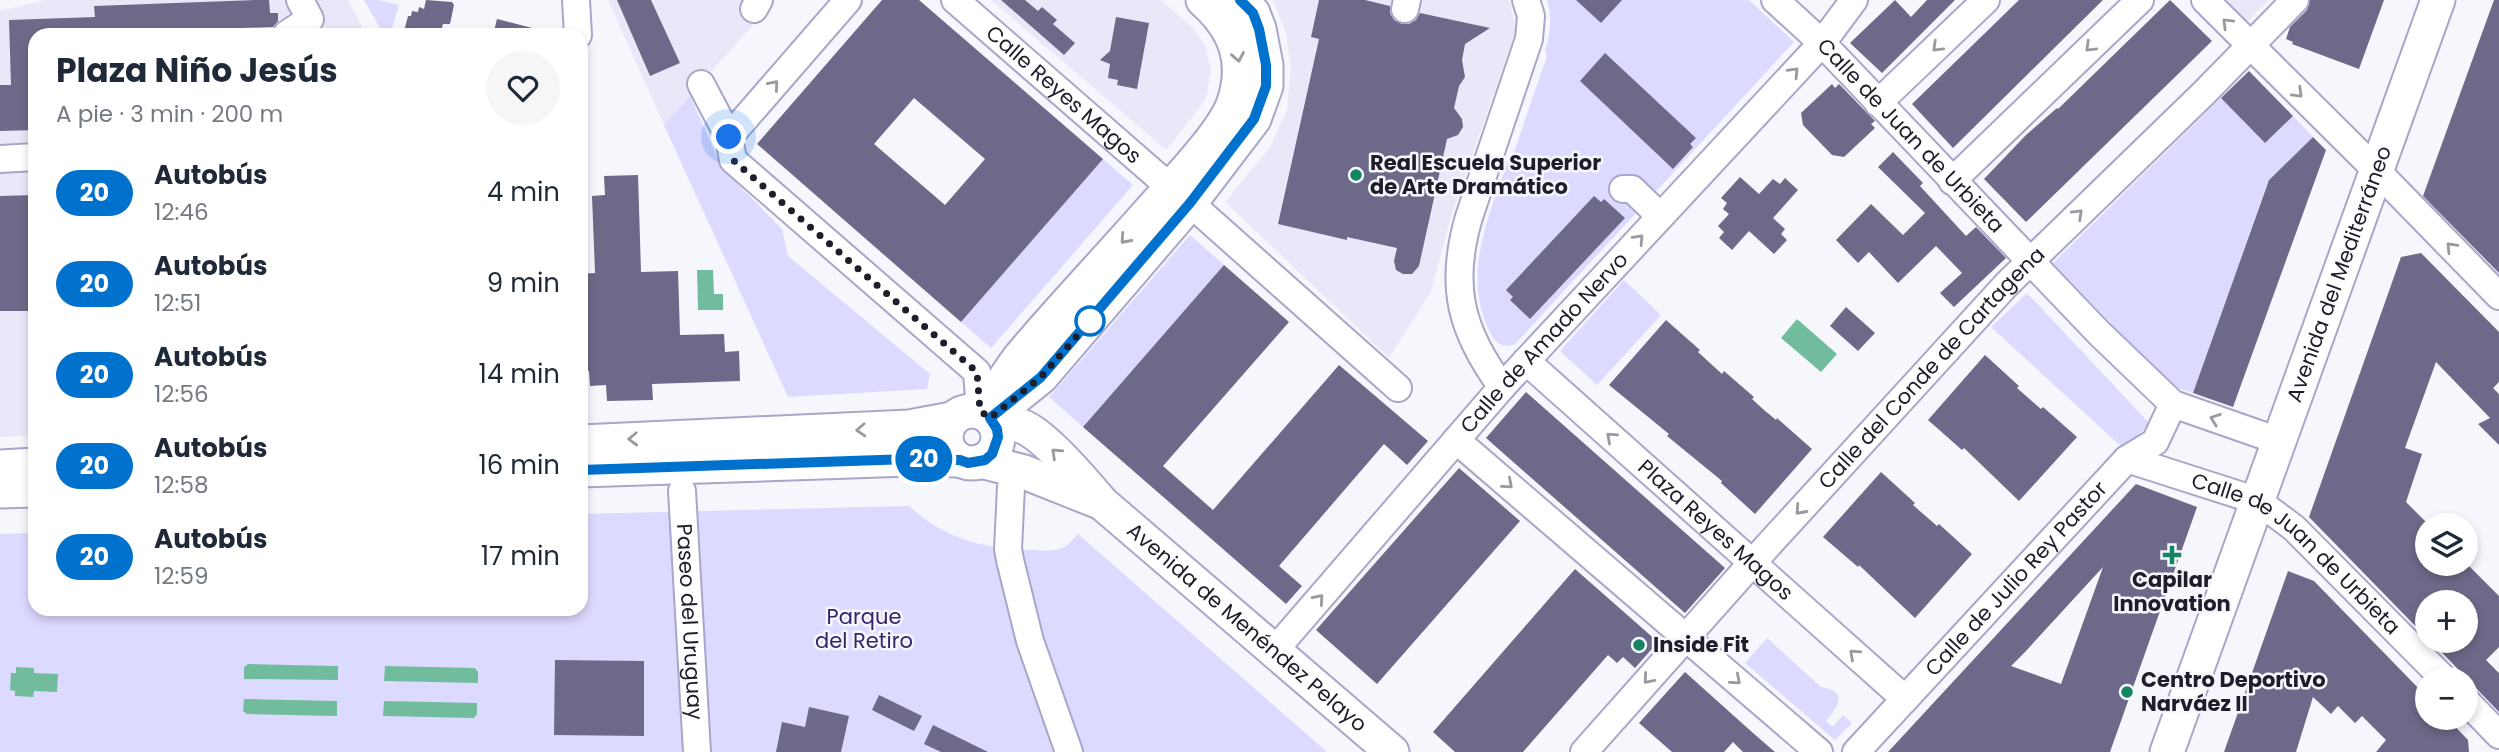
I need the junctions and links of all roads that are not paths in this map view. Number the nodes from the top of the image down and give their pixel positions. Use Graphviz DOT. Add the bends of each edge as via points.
graph roads {
  1 [pos="300,0"];
  2 [pos="576,0"];
  3 [pos="848,0"];
  4 [pos="955,0"];
  5 [pos="1203,0"];
  6 [pos="1526,0"];
  7 [pos="1775,0"];
  8 [pos="1854,0"];
  9 [pos="1986,0"];
  10 [pos="2140,0"];
  11 [pos="2205,0"];
  12 [pos="2295,0"];
  13 [pos="2438,0"];
  14 [pos="1254,4"];
  15 [pos="296,28"];
  16 [pos="578,28"];
  17 [pos="1822,43"];
  18 [pos="2249,45"];
  19 [pos="701,84"];
  20 [pos="1878,103"];
  21 [pos="729,137"];
  22 [pos="28,157"];
  23 [pos="0,159"];
  24 [pos="2376,170"];
  25 [pos="1952,181"];
  26 [pos="1623,189"];
  27 [pos="1180,195"];
  28 [pos="1660,216"];
  29 [pos="2029,262"];
  30 [pos="2499,296"];
  31 [pos="1526,361"];
  32 [pos="1502,387"];
  33 [pos="1398,388"];
  34 [pos="2173,404"];
  35 [pos="980,416"];
  36 [pos="1456,440"];
  37 [pos="2279,441"];
  38 [pos="588,442"];
  39 [pos="2127,459"];
  40 [pos="970,461"];
  41 [pos="28,465"];
  42 [pos="0,467"];
  43 [pos="588,470"];
  44 [pos="1011,487"];
  45 [pos="28,490"];
  46 [pos="0,491"];
  47 [pos="682,491"];
  48 [pos="2258,501"];
  49 [pos="1102,503"];
  50 [pos="2241,549"];
  51 [pos="1752,563"];
  52 [pos="1686,637"];
  53 [pos="1274,650"];
  54 [pos="2432,667"];
  55 [pos="1905,699"];
  56 [pos="2478,713"];
  57 [pos="2499,734"];
  58 [pos="697,752"];
  59 [pos="1069,752"];
  60 [pos="1392,752"];
  61 [pos="1584,752"];
  62 [pos="1819,752"];
  63 [pos="1856,752"];
  64 [pos="2143,752"];
  65 [pos="2167,752"];
  66 [pos="2188,752"];
  1 -- 15 [label="street" via="310,19"];
  2 -- 16 [label="street"];
  21 -- 3 [label="street, one-way"];
  4 -- 27 [label="street, Calle Reyes Magos"];
  5 -- 27 [label="main road, one-way" via="1233,37 1240,69 1232,107"];
  6 -- 32 [label="street" via="1530,39 1462,240 1458,269 1466,321 1486,366"];
  7 -- 17 [label="street, Calle de Juan de Urbieta"];
  8 -- 17 [label="street, Calle de Amado Nervo"];
  9 -- 20 [label="street, one-way"];
  10 -- 25 [label="street, one-way"];
  18 -- 11 [label="street, one-way"];
  12 -- 18 [label="street, Calle del Conde de Cartagena"];
  13 -- 24 [label="main road, Avenida del Mediterráneo"];
  14 -- 27 [label="main road" via="1266,65 1261,103 1254,119"];
  17 -- 20 [label="street, Calle de Juan de Urbieta"];
  28 -- 17 [label="street, Calle de Amado Nervo, one-way"];
  18 -- 24 [label="street, one-way"];
  29 -- 18 [label="street, Calle del Conde de Cartagena, one-way"];
  19 -- 21 [label="street"];
  20 -- 25 [label="street, Calle de Juan de Urbieta"];
  21 -- 35 [label="street" via="733,160 977,372"];
  22 -- 23 [label="street"];
  30 -- 24 [label="street, one-way"];
  24 -- 37 [label="main road, Avenida del Mediterráneo"];
  25 -- 29 [label="street, Calle de Juan de Urbieta"];
  26 -- 28 [label="street" via="1632,189"];
  27 -- 33 [label="street, Calle Reyes Magos"];
  27 -- 35 [label="main road" via="1041,377"];
  31 -- 28 [label="street, Calle de Amado Nervo, one-way"];
  29 -- 34 [label="street, Calle de Juan de Urbieta"];
  29 -- 51 [label="street, Calle del Conde de Cartagena, one-way"];
  31 -- 32 [label="street, Calle de Amado Nervo"];
  51 -- 31 [label="street, Plaza Reyes Magos, one-way"];
  32 -- 36 [label="street, Calle de Amado Nervo"];
  37 -- 34 [label="street, Calle de Juan de Urbieta, one-way"];
  34 -- 39 [label="street, Calle de Julio Rey Pastor" via="2155,442"];
  35 -- 38 [label="main road, Avenida de Menéndez Pelayo, one-way" via="909,427"];
  35 -- 40 [label="main road" via="998,437 996,446 992,454"];
  35 -- 40 [label="main road" via="946,430 947,447"];
  49 -- 35 [label="main road, Avenida de Menéndez Pelayo, one-way" via="1077,472 1024,427"];
  36 -- 52 [label="street, one-way"];
  53 -- 36 [label="street, Calle de Amado Nervo, one-way"];
  37 -- 48 [label="main road, Avenida del Mediterráneo"];
  39 -- 48 [label="street, Calle de Juan de Urbieta"];
  39 -- 55 [label="street, Calle de Julio Rey Pastor"];
  40 -- 43 [label="main road, Avenida de Menéndez Pelayo" via="896,459"];
  40 -- 49 [label="main road, Avenida de Menéndez Pelayo" via="1032,475"];
  41 -- 42 [label="main road"];
  44 -- 59 [label="street" via="1008,549 1030,641"];
  45 -- 46 [label="main road"];
  47 -- 58 [label="street, Paseo del Uruguay"];
  48 -- 50 [label="main road, Avenida del Mediterráneo"];
  48 -- 54 [label="street, Calle de Juan de Urbieta" via="2294,528"];
  49 -- 53 [label="main road, Avenida de Menéndez Pelayo"];
  50 -- 64 [label="main road, Avenida del Mediterráneo" via="2183,642"];
  50 -- 65 [label="main road, Avenida del Mediterráneo"];
  50 -- 66 [label="main road, Avenida del Mediterráneo" via="2219,666"];
  51 -- 52 [label="street, Calle del Conde de Cartagena"];
  55 -- 51 [label="street, Plaza Reyes Magos, one-way"];
  52 -- 61 [label="street, Calle del Conde de Cartagena, one-way"];
  52 -- 62 [label="street, one-way"];
  53 -- 60 [label="main road, Avenida de Menéndez Pelayo"];
  55 -- 63 [label="street, Calle de Julio Rey Pastor"];
  56 -- 57 [label="street"];
}
